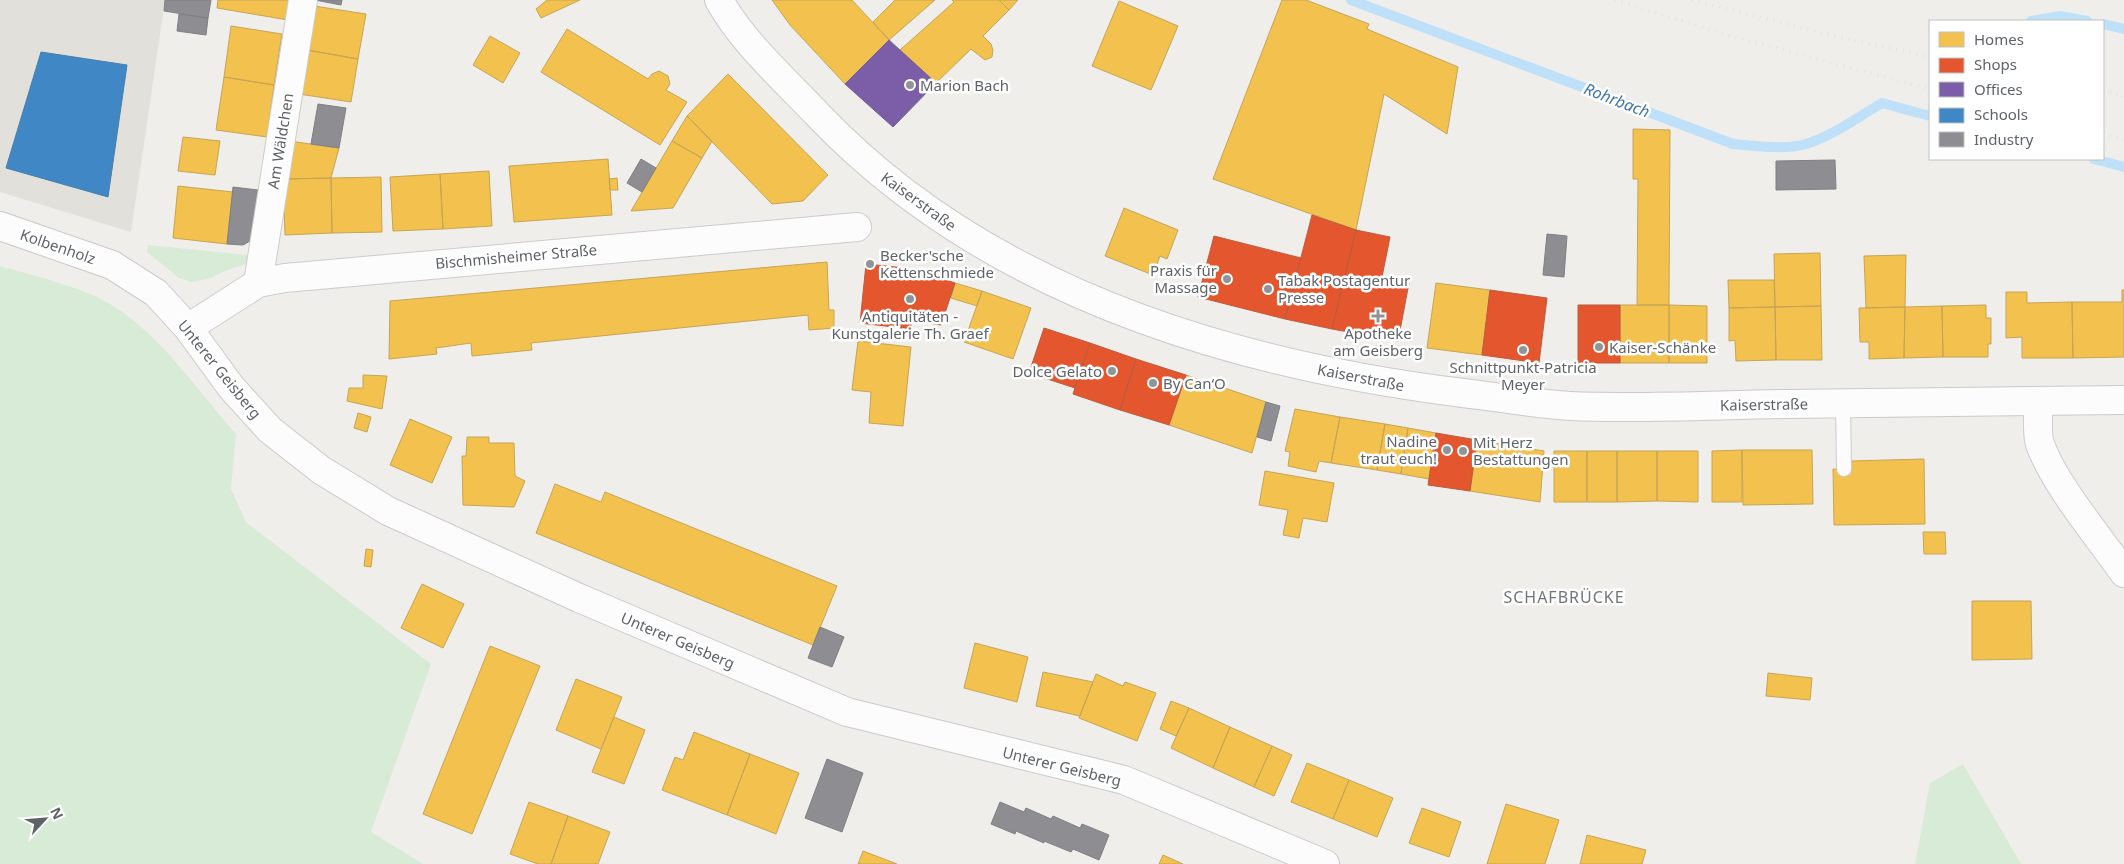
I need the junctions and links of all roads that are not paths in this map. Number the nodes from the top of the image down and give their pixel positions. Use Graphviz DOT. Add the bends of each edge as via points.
graph roads {
  1 [pos="303,0"];
  2 [pos="719,0"];
  3 [pos="0,226"];
  4 [pos="858,227"];
  5 [pos="116,267"];
  6 [pos="258,283"];
  7 [pos="188,328"];
  8 [pos="2124,400"];
  9 [pos="2038,401"];
  10 [pos="1843,403"];
  11 [pos="1844,469"];
  12 [pos="2124,573"];
  13 [pos="1325,864"];
  1 -- 6 [label="street, Am Wäldchen"];
  2 -- 10 [label="street, Kaiserstraße" via="725,12 760,53 843,141 905,194 988,249 1048,280 1159,325 1214,344 1296,365 1406,386 1567,406"];
  3 -- 5 [label="street, Kolbenholz"];
  4 -- 6 [label="street, Bischmisheimer Straße" via="534,254"];
  5 -- 7 [label="street, Unterer Geisberg" via="156,293"];
  6 -- 7 [label="street, Bischmisheimer Straße"];
  7 -- 13 [label="street, Unterer Geisberg" via="221,375 270,430 322,470 388,510 579,598 847,712 1124,780"];
  8 -- 9 [label="street, Kaiserstraße"];
  9 -- 10 [label="street, Kaiserstraße"];
  9 -- 12 [label="street" via="2039,442 2044,453 2066,491"];
  10 -- 11 [label="lane"];
}
